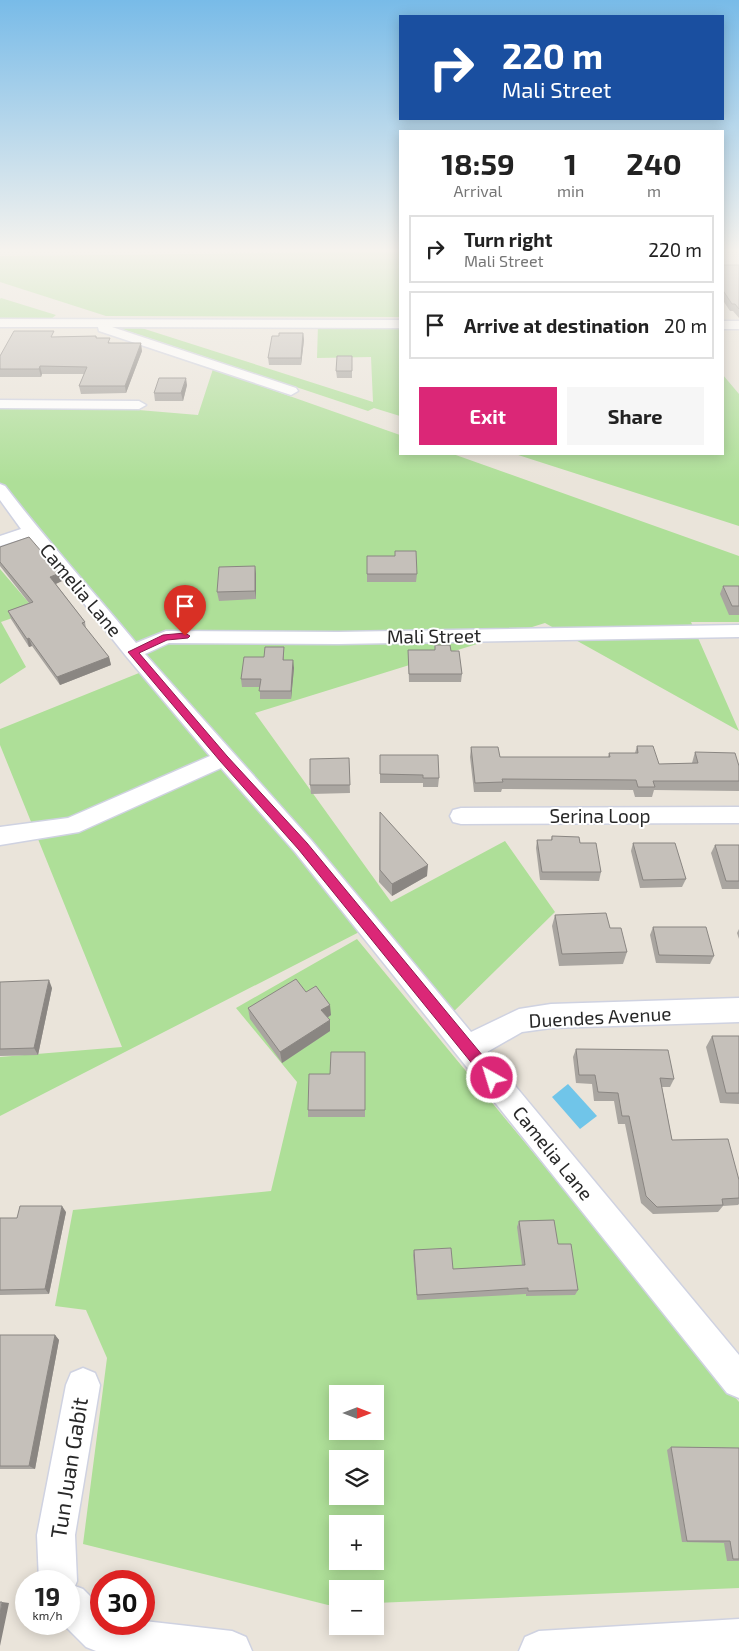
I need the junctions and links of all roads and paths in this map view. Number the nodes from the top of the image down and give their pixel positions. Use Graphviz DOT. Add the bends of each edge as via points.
graph roads {
  1 [pos="104,328"];
  2 [pos="291,391"];
  3 [pos="0,404"];
  4 [pos="139,405"];
  5 [pos="0,489"];
  6 [pos="31,531"];
  7 [pos="0,541"];
  8 [pos="739,631"];
  9 [pos="133,652"];
  10 [pos="224,758"];
  11 [pos="739,815"];
  12 [pos="461,816"];
  13 [pos="0,836"];
  14 [pos="739,1010"];
  15 [pos="468,1049"];
  16 [pos="739,1381"];
  17 [pos="83,1385"];
  18 [pos="58,1570"];
  19 [pos="80,1614"];
  20 [pos="739,1639"];
  21 [pos="232,1651"];
  22 [pos="539,1651"];
  1 -- 2 [label="street"];
  3 -- 4 [label="street"];
  5 -- 6 [label="street, Camelia Lane"];
  6 -- 7 [label="street"];
  6 -- 9 [label="street, Camelia Lane"];
  8 -- 9 [label="street, Mali Street" via="338,638 166,637"];
  9 -- 10 [label="street, Camelia Lane"];
  10 -- 13 [label="street" via="71,826"];
  10 -- 15 [label="street, Camelia Lane" via="303,846"];
  11 -- 12 [label="street, Serina Loop"];
  14 -- 15 [label="street, Duendes Avenue" via="519,1021"];
  15 -- 16 [label="street, Camelia Lane"];
  17 -- 18 [label="street, Tun Juan Gabit" via="56,1535"];
  19 -- 21 [label="street" via="100,1633"];
  20 -- 22 [label="street"];
}
